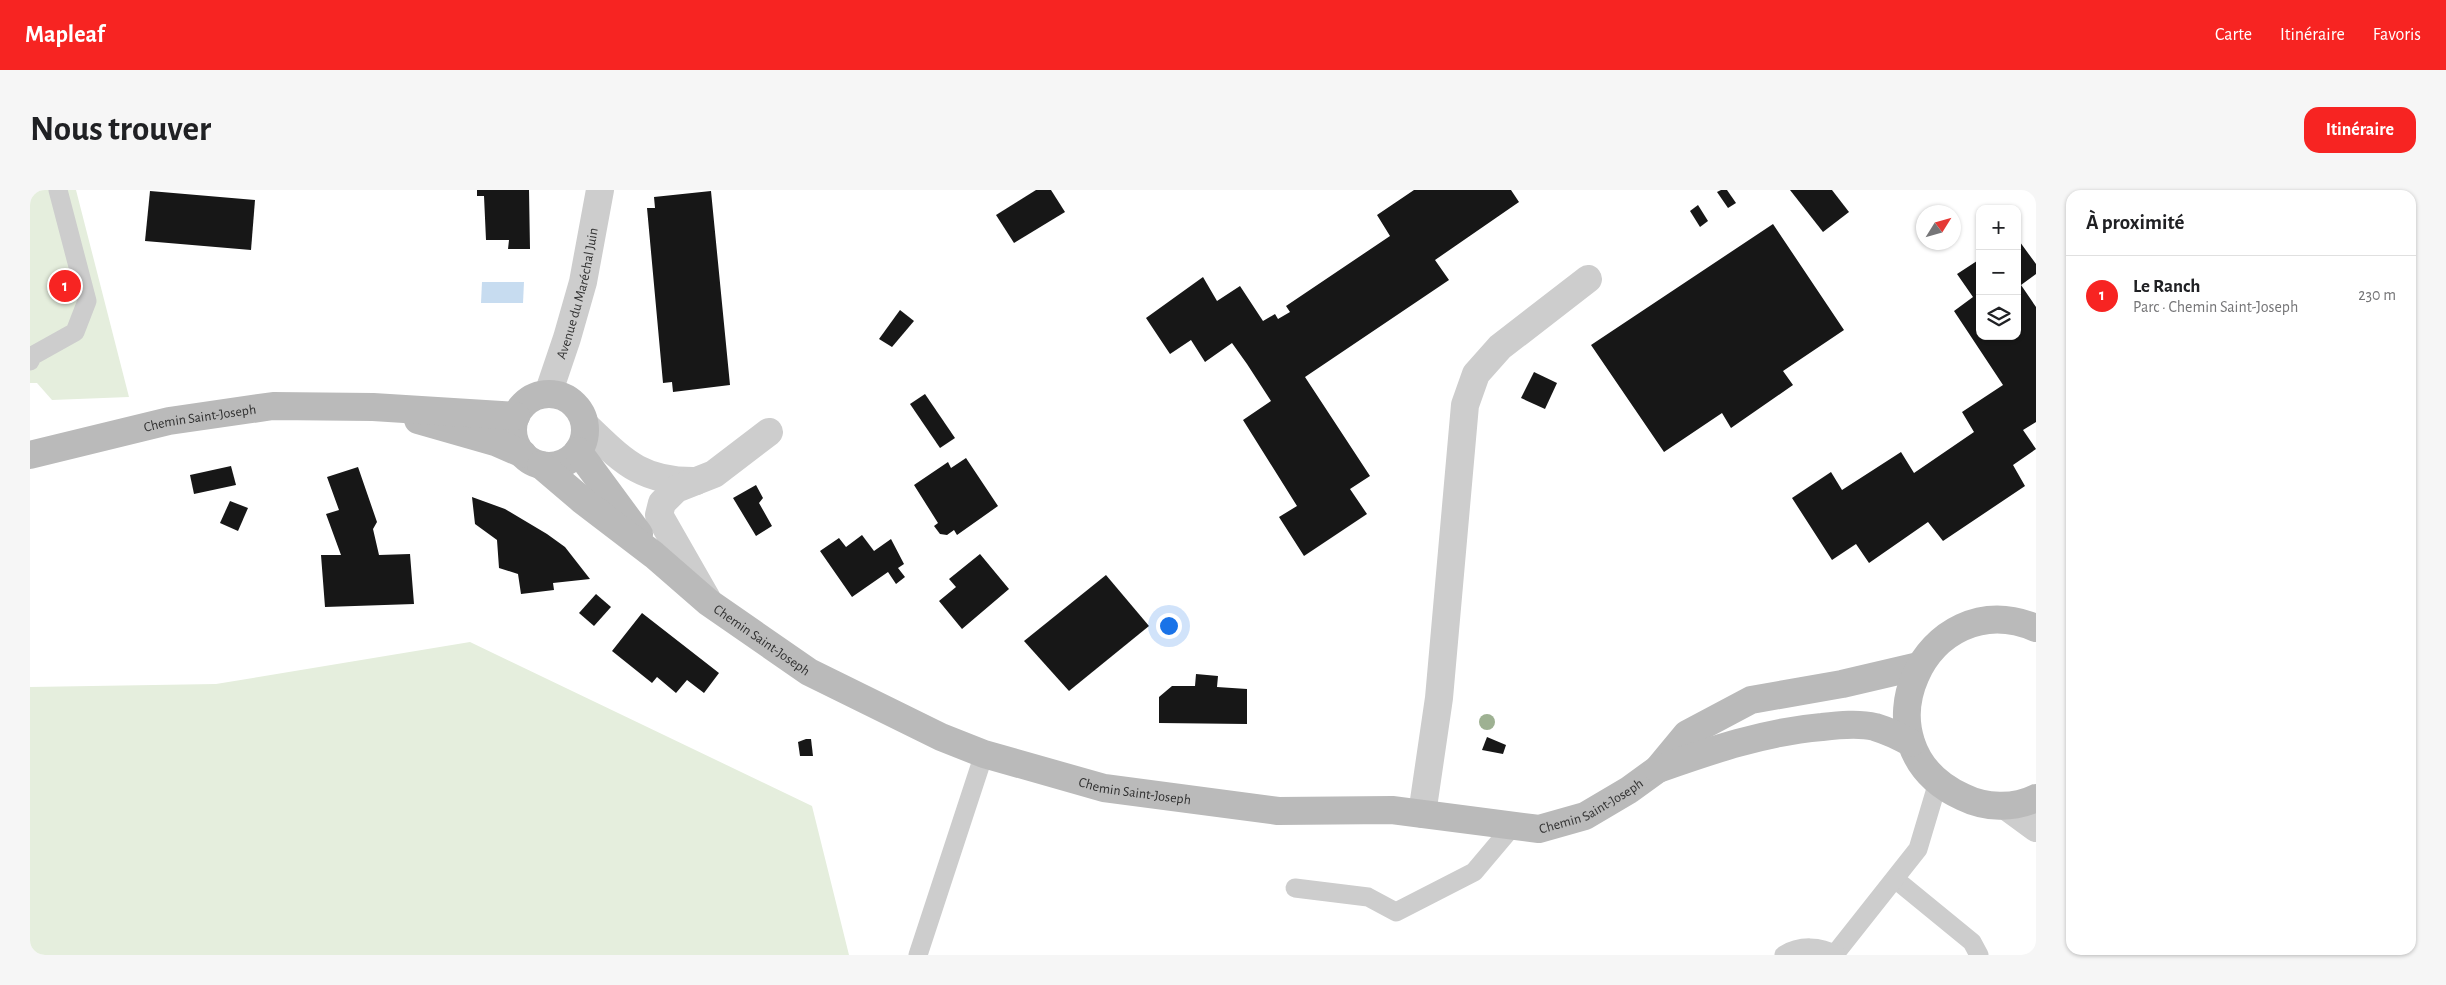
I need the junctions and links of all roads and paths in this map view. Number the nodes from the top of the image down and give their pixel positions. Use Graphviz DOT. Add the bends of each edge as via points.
graph roads {
  1 [pos="58,190"];
  2 [pos="600,190"];
  3 [pos="1588,279"];
  4 [pos="30,361"];
  5 [pos="548,394"];
  6 [pos="374,407"];
  7 [pos="516,416"];
  8 [pos="585,425"];
  9 [pos="769,432"];
  10 [pos="578,451"];
  11 [pos="30,455"];
  12 [pos="532,459"];
  13 [pos="698,481"];
  14 [pos="654,555"];
  15 [pos="708,602"];
  16 [pos="2035,627"];
  17 [pos="1919,666"];
  18 [pos="1911,743"];
  19 [pos="984,754"];
  20 [pos="1658,769"];
  21 [pos="1938,782"];
  22 [pos="2036,798"];
  23 [pos="2006,806"];
  24 [pos="1422,814"];
  25 [pos="1512,827"];
  26 [pos="2036,828"];
  27 [pos="1895,880"];
  28 [pos="1295,888"];
  29 [pos="1836,954"];
  30 [pos="918,955"];
  31 [pos="1784,955"];
  32 [pos="1979,955"];
  1 -- 4 [label="lane" via="87,302 75,332 32,356"];
  2 -- 5 [label="street, Avenue du Maréchal Juin" via="583,282"];
  3 -- 24 [label="street" via="1500,347 1476,374 1465,405 1440,698"];
  5 -- 7 [label="main road" via="529,400"];
  5 -- 8 [label="main road" via="558,395 576,406"];
  6 -- 7 [label="main road, Chemin Saint-Joseph"];
  6 -- 11 [label="main road, Chemin Saint-Joseph" via="273,406 179,419"];
  6 -- 12 [label="main road, Chemin Saint-Joseph" via="495,442"];
  7 -- 12 [label="main road" via="514,436"];
  8 -- 10 [label="main road" via="583,443"];
  8 -- 13 [label="street" via="618,457 637,469 679,481"];
  9 -- 13 [label="street" via="714,474"];
  10 -- 12 [label="main road" via="562,464"];
  10 -- 14 [label="main road, Chemin Saint-Joseph"];
  12 -- 14 [label="main road, Chemin Saint-Joseph"];
  13 -- 15 [label="street" via="676,489 662,503 659,515"];
  14 -- 15 [label="main road, Chemin Saint-Joseph"];
  15 -- 19 [label="main road, Chemin Saint-Joseph" via="809,672 890,713"];
  16 -- 17 [label="main road" via="2008,620 1982,621 1956,630 1935,645"];
  17 -- 18 [label="main road" via="1908,690 1906,717"];
  17 -- 20 [label="main road" via="1751,700 1687,734"];
  18 -- 20 [label="main road" via="1873,727 1839,725 1747,739"];
  18 -- 21 [label="main road" via="1925,770"];
  19 -- 24 [label="main road, Chemin Saint-Joseph" via="1104,788 1183,799 1278,812 1392,810"];
  19 -- 30 [label="lane"];
  20 -- 25 [label="main road, Chemin Saint-Joseph" via="1585,816 1539,829"];
  21 -- 23 [label="main road" via="1975,803"];
  21 -- 27 [label="lane" via="1918,848"];
  22 -- 23 [label="main road"];
  23 -- 26 [label="street"];
  24 -- 25 [label="main road, Chemin Saint-Joseph"];
  25 -- 28 [label="lane" via="1474,872 1396,912 1368,897"];
  27 -- 29 [label="lane"];
  27 -- 32 [label="lane" via="1972,942"];
  29 -- 31 [label="lane" via="1819,948 1802,948"];
}
